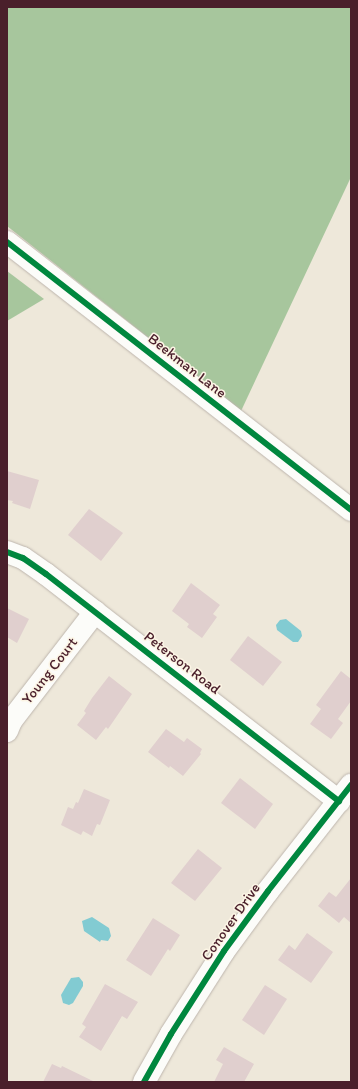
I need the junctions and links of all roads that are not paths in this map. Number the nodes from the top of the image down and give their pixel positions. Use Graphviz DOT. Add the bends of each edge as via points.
graph roads {
  1 [pos="7,242"];
  2 [pos="351,510"];
  3 [pos="7,552"];
  4 [pos="95,612"];
  5 [pos="7,731"];
  6 [pos="345,793"];
  7 [pos="144,1082"];
  1 -- 2 [label="street, Beekman Lane"];
  3 -- 4 [label="street, Peterson Road" via="23,558"];
  4 -- 5 [label="street, Young Court" via="11,721"];
  4 -- 6 [label="street, Peterson Road"];
  6 -- 7 [label="street, Conover Drive" via="224,951"];
}
